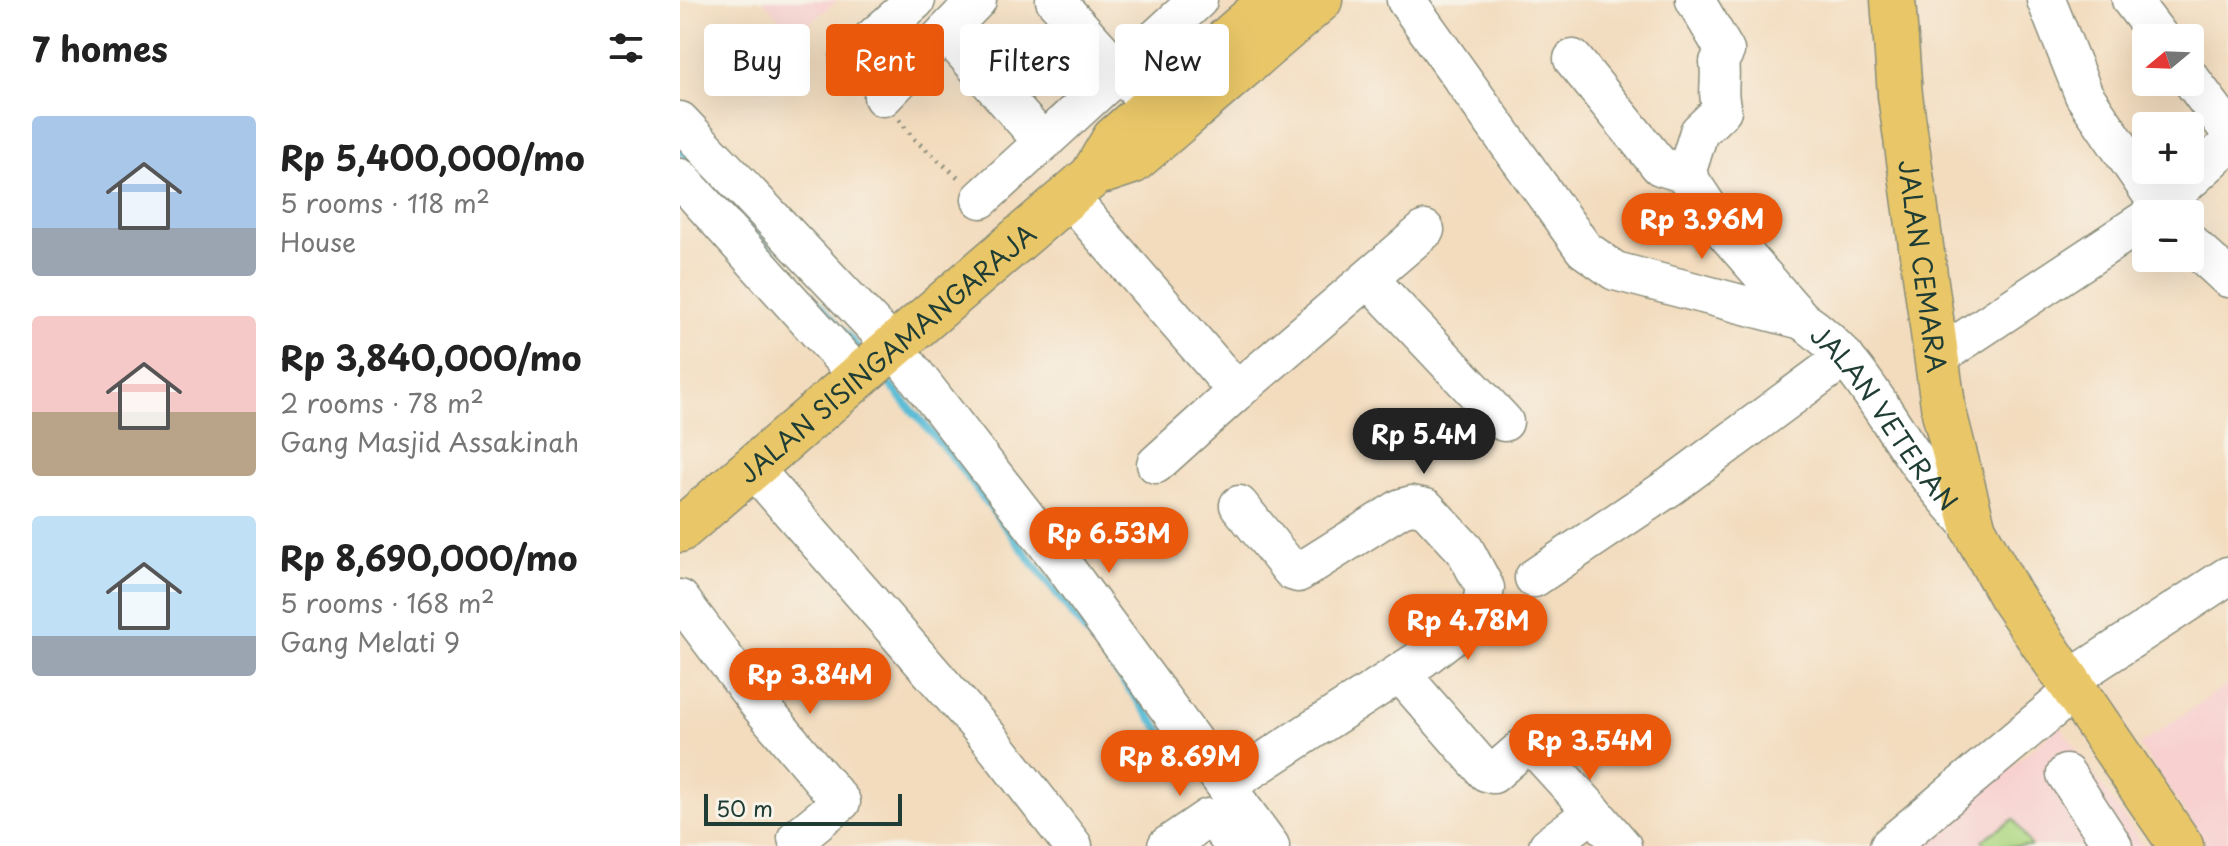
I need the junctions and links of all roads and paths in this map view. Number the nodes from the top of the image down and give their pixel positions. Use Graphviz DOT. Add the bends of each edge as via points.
graph roads {
  1 [pos="916,0"];
  2 [pos="977,0"];
  3 [pos="1055,0"];
  4 [pos="1272,0"];
  5 [pos="1320,0"];
  6 [pos="1406,0"];
  7 [pos="1695,0"];
  8 [pos="1893,0"];
  9 [pos="2046,0"];
  10 [pos="2131,0"];
  11 [pos="1197,1"];
  12 [pos="889,24"];
  13 [pos="1172,24"];
  14 [pos="2149,24"];
  15 [pos="946,32"];
  16 [pos="1573,59"];
  17 [pos="1115,66"];
  18 [pos="1115,76"];
  19 [pos="1143,96"];
  20 [pos="2203,96"];
  21 [pos="883,97"];
  22 [pos="1151,105"];
  23 [pos="680,121"];
  24 [pos="2228,129"];
  25 [pos="1043,142"];
  26 [pos="2228,145"];
  27 [pos="1686,174"];
  28 [pos="680,178"];
  29 [pos="1080,186"];
  30 [pos="981,199"];
  31 [pos="2148,200"];
  32 [pos="2171,200"];
  33 [pos="1425,230"];
  34 [pos="2132,230"];
  35 [pos="2204,256"];
  36 [pos="2228,278"];
  37 [pos="1369,279"];
  38 [pos="1802,320"];
  39 [pos="1845,357"];
  40 [pos="1938,357"];
  41 [pos="876,362"];
  42 [pos="1237,391"];
  43 [pos="1504,422"];
  44 [pos="1156,464"];
  45 [pos="755,470"];
  46 [pos="1239,505"];
  47 [pos="680,530"];
  48 [pos="1974,530"];
  49 [pos="2228,576"];
  50 [pos="1534,578"];
  51 [pos="680,599"];
  52 [pos="1400,673"];
  53 [pos="2072,685"];
  54 [pos="2066,774"];
  55 [pos="1593,812"];
  56 [pos="1225,817"];
  57 [pos="802,846"];
  58 [pos="1073,846"];
  59 [pos="1167,846"];
  60 [pos="1270,846"];
  61 [pos="1548,846"];
  62 [pos="1622,846"];
  63 [pos="1889,846"];
  64 [pos="2113,846"];
  65 [pos="2181,846"];
  1 -- 12 [label="street"];
  2 -- 15 [label="street"];
  3 -- 17 [label="street"];
  4 -- 22 [label="main road, JALAN SISINGAMANGARAJA"];
  5 -- 29 [label="main road, JALAN SISINGAMANGARAJA" via="1132,162"];
  6 -- 38 [label="street, JALAN VETERAN" via="1595,260 1615,271"];
  7 -- 27 [label="street" via="1725,51 1716,92 1722,110 1699,132"];
  8 -- 40 [label="main road, JALAN CEMARA" via="1901,110"];
  9 -- 31 [label="street" via="2084,95"];
  10 -- 14 [label="street"];
  11 -- 13 [label="street"];
  15 -- 21 [label="street"];
  15 -- 25 [label="street"];
  16 -- 27 [label="street" via="1660,166"];
  18 -- 25 [label="street"];
  19 -- 22 [label="street"];
  20 -- 24 [label="street"];
  21 -- 30 [label="path" via="915,140"];
  22 -- 29 [label="main road, JALAN SISINGAMANGARAJA" via="1114,139"];
  23 -- 41 [label="street"];
  25 -- 30 [label="street"];
  26 -- 32 [label="street"];
  27 -- 38 [label="street" via="1723,230"];
  28 -- 41 [label="street"];
  29 -- 41 [label="main road, JALAN SISINGAMANGARAJA"];
  29 -- 42 [label="street"];
  33 -- 37 [label="street"];
  34 -- 40 [label="street"];
  35 -- 36 [label="street"];
  37 -- 42 [label="street"];
  37 -- 43 [label="street"];
  38 -- 39 [label="street, JALAN VETERAN"];
  39 -- 48 [label="street, JALAN VETERAN" via="1915,459"];
  39 -- 50 [label="street" via="1671,486"];
  40 -- 48 [label="main road, JALAN CEMARA" via="1947,426"];
  41 -- 45 [label="main road, JALAN SISINGAMANGARAJA"];
  41 -- 56 [label="street" via="1058,558"];
  42 -- 44 [label="street"];
  45 -- 47 [label="main road, JALAN SISINGAMANGARAJA"];
  45 -- 58 [label="street" via="989,738"];
  46 -- 52 [label="street" via="1298,573 1401,508 1412,505 1435,515 1482,578 1485,598 1475,618"];
  48 -- 53 [label="main road, JALAN VETERAN" via="2010,595"];
  49 -- 53 [label="street"];
  51 -- 57 [label="street" via="841,802 797,838"];
  52 -- 55 [label="street" via="1486,772 1493,774 1528,745 1536,746"];
  52 -- 56 [label="street"];
  53 -- 63 [label="street"];
  53 -- 65 [label="main road, JALAN VETERAN"];
  54 -- 64 [label="street"];
  55 -- 61 [label="street"];
  55 -- 62 [label="street"];
  56 -- 59 [label="street" via="1204,819"];
  56 -- 60 [label="street"];
}
